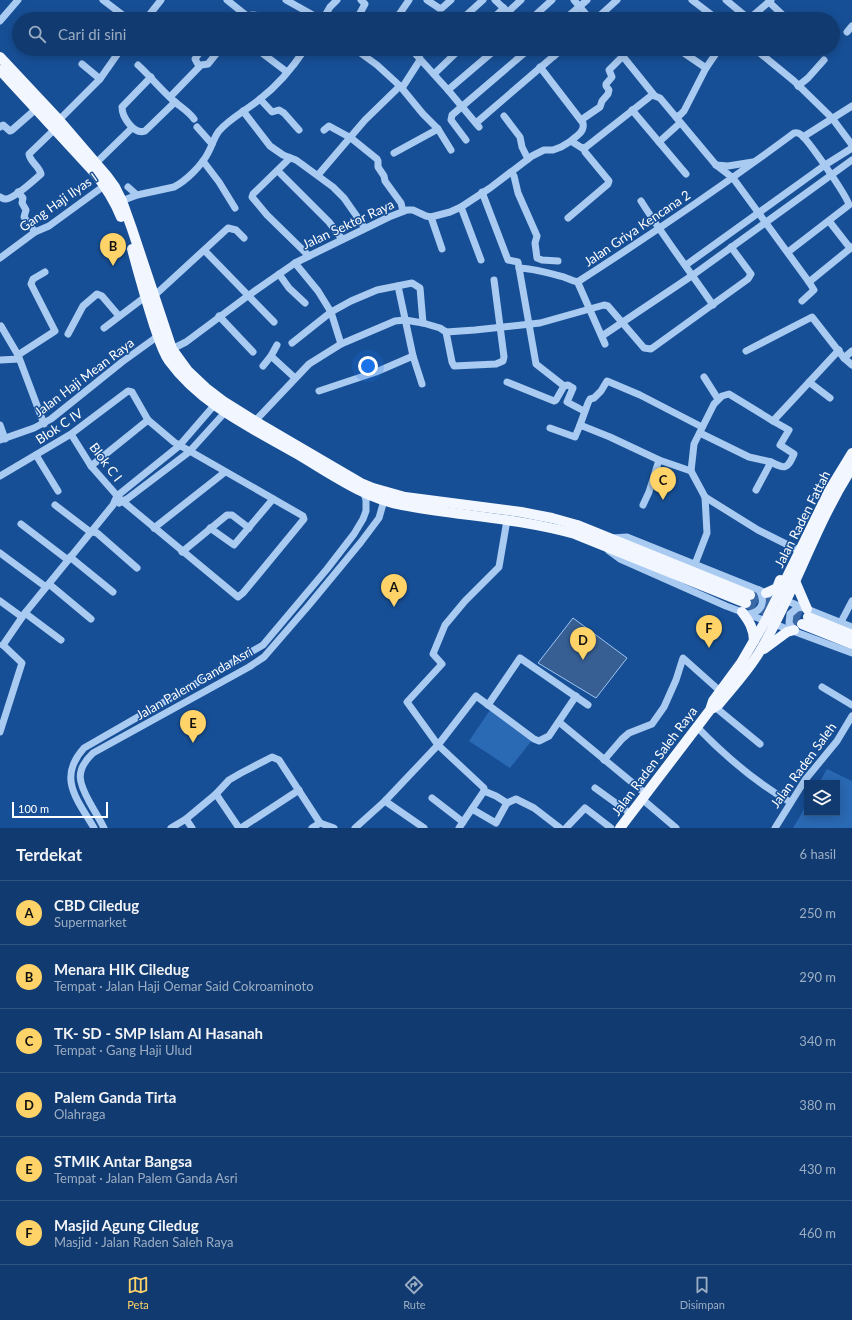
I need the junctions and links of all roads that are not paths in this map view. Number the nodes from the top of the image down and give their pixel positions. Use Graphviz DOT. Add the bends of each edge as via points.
graph roads {
  1 [pos="18,0"];
  2 [pos="103,0"];
  3 [pos="161,0"];
  4 [pos="227,0"];
  5 [pos="286,0"];
  6 [pos="337,0"];
  7 [pos="361,0"];
  8 [pos="409,0"];
  9 [pos="427,0"];
  10 [pos="450,0"];
  11 [pos="483,0"];
  12 [pos="495,0"];
  13 [pos="521,0"];
  14 [pos="552,0"];
  15 [pos="574,0"];
  16 [pos="587,0"];
  17 [pos="617,0"];
  18 [pos="692,0"];
  19 [pos="726,0"];
  20 [pos="770,1"];
  21 [pos="579,7"];
  22 [pos="506,10"];
  23 [pos="119,12"];
  24 [pos="152,12"];
  25 [pos="240,12"];
  26 [pos="308,12"];
  27 [pos="326,12"];
  28 [pos="361,12"];
  29 [pos="401,12"];
  30 [pos="470,12"];
  31 [pos="503,12"];
  32 [pos="539,12"];
  33 [pos="573,12"];
  34 [pos="584,12"];
  35 [pos="604,12"];
  36 [pos="708,12"];
  37 [pos="741,12"];
  38 [pos="757,12"];
  39 [pos="780,12"];
  40 [pos="0,21"];
  41 [pos="115,56"];
  42 [pos="197,56"];
  43 [pos="214,56"];
  44 [pos="266,56"];
  45 [pos="300,56"];
  46 [pos="365,56"];
  47 [pos="453,56"];
  48 [pos="488,56"];
  49 [pos="521,56"];
  50 [pos="554,56"];
  51 [pos="623,56"];
  52 [pos="688,56"];
  53 [pos="714,56"];
  54 [pos="764,56"];
  55 [pos="0,57"];
  56 [pos="419,58"];
  57 [pos="824,60"];
  58 [pos="82,64"];
  59 [pos="138,65"];
  60 [pos="199,66"];
  61 [pos="540,67"];
  62 [pos="706,68"];
  63 [pos="0,70"];
  64 [pos="287,72"];
  65 [pos="434,74"];
  66 [pos="151,77"];
  67 [pos="14,79"];
  68 [pos="100,79"];
  69 [pos="798,86"];
  70 [pos="402,87"];
  71 [pos="448,90"];
  72 [pos="654,95"];
  73 [pos="172,99"];
  74 [pos="260,99"];
  75 [pos="852,106"];
  76 [pos="462,107"];
  77 [pos="36,109"];
  78 [pos="632,110"];
  79 [pos="243,111"];
  80 [pos="504,116"];
  81 [pos="832,118"];
  82 [pos="194,119"];
  83 [pos="581,120"];
  84 [pos="678,120"];
  85 [pos="57,125"];
  86 [pos="197,127"];
  87 [pos="0,128"];
  88 [pos="132,128"];
  89 [pos="438,129"];
  90 [pos="299,130"];
  91 [pos="324,130"];
  92 [pos="803,137"];
  93 [pos="350,138"];
  94 [pos="466,140"];
  95 [pos="571,141"];
  96 [pos="659,142"];
  97 [pos="212,144"];
  98 [pos="852,147"];
  99 [pos="584,148"];
  100 [pos="451,150"];
  101 [pos="394,153"];
  102 [pos="290,158"];
  103 [pos="528,159"];
  104 [pos="852,160"];
  105 [pos="203,161"];
  106 [pos="755,162"];
  107 [pos="509,163"];
  108 [pos="96,164"];
  109 [pos="716,165"];
  110 [pos="825,165"];
  111 [pos="512,170"];
  112 [pos="278,171"];
  113 [pos="686,174"];
  114 [pos="830,174"];
  115 [pos="318,175"];
  116 [pos="733,178"];
  117 [pos="107,183"];
  118 [pos="128,187"];
  119 [pos="18,192"];
  120 [pos="482,192"];
  121 [pos="137,195"];
  122 [pos="0,197"];
  123 [pos="640,201"];
  124 [pos="119,202"];
  125 [pos="461,207"];
  126 [pos="235,208"];
  127 [pos="403,211"];
  128 [pos="758,213"];
  129 [pos="431,217"];
  130 [pos="568,218"];
  131 [pos="829,221"];
  132 [pos="765,222"];
  133 [pos="365,228"];
  134 [pos="658,229"];
  135 [pos="35,232"];
  136 [pos="244,238"];
  137 [pos="342,239"];
  138 [pos="731,247"];
  139 [pos="851,247"];
  140 [pos="442,249"];
  141 [pos="205,251"];
  142 [pos="788,252"];
  143 [pos="309,256"];
  144 [pos="0,258"];
  145 [pos="481,260"];
  146 [pos="558,261"];
  147 [pos="295,263"];
  148 [pos="686,265"];
  149 [pos="519,268"];
  150 [pos="45,272"];
  151 [pos="279,274"];
  152 [pos="693,275"];
  153 [pos="494,280"];
  154 [pos="578,282"];
  155 [pos="809,282"];
  156 [pos="398,286"];
  157 [pos="249,295"];
  158 [pos="150,297"];
  159 [pos="802,302"];
  160 [pos="305,303"];
  161 [pos="713,305"];
  162 [pos="589,309"];
  163 [pos="331,312"];
  164 [pos="119,316"];
  165 [pos="219,316"];
  166 [pos="405,320"];
  167 [pos="274,322"];
  168 [pos="423,323"];
  169 [pos="622,323"];
  170 [pos="528,325"];
  171 [pos="1,326"];
  172 [pos="499,327"];
  173 [pos="104,328"];
  174 [pos="446,332"];
  175 [pos="68,334"];
  176 [pos="158,336"];
  177 [pos="602,336"];
  178 [pos="292,343"];
  179 [pos="341,344"];
  180 [pos="604,344"];
  181 [pos="277,345"];
  182 [pos="172,349"];
  183 [pos="839,350"];
  184 [pos="746,351"];
  185 [pos="852,351"];
  186 [pos="253,352"];
  187 [pos="271,356"];
  188 [pos="413,356"];
  189 [pos="18,357"];
  190 [pos="844,358"];
  191 [pos="0,360"];
  192 [pos="852,365"];
  193 [pos="263,366"];
  194 [pos="704,377"];
  195 [pos="295,378"];
  196 [pos="507,382"];
  197 [pos="809,382"];
  198 [pos="422,384"];
  199 [pos="564,386"];
  200 [pos="319,391"];
  201 [pos="830,398"];
  202 [pos="718,399"];
  203 [pos="217,402"];
  204 [pos="228,409"];
  205 [pos="584,411"];
  206 [pos="148,420"];
  207 [pos="254,421"];
  208 [pos="774,421"];
  209 [pos="44,424"];
  210 [pos="0,425"];
  211 [pos="580,425"];
  212 [pos="550,428"];
  213 [pos="701,430"];
  214 [pos="71,434"];
  215 [pos="2,440"];
  216 [pos="179,446"];
  217 [pos="189,452"];
  218 [pos="852,453"];
  219 [pos="36,455"];
  220 [pos="659,460"];
  221 [pos="771,462"];
  222 [pos="91,466"];
  223 [pos="852,468"];
  224 [pos="691,471"];
  225 [pos="225,472"];
  226 [pos="0,476"];
  227 [pos="756,490"];
  228 [pos="58,491"];
  229 [pos="834,491"];
  230 [pos="364,493"];
  231 [pos="117,496"];
  232 [pos="386,497"];
  233 [pos="705,497"];
  234 [pos="274,499"];
  235 [pos="123,502"];
  236 [pos="113,504"];
  237 [pos="643,504"];
  238 [pos="55,505"];
  239 [pos="507,520"];
  240 [pos="21,524"];
  241 [pos="154,528"];
  242 [pos="210,528"];
  243 [pos="249,528"];
  244 [pos="92,531"];
  245 [pos="605,541"];
  246 [pos="800,551"];
  247 [pos="182,552"];
  248 [pos="0,553"];
  249 [pos="69,558"];
  250 [pos="794,563"];
  251 [pos="695,564"];
  252 [pos="137,568"];
  253 [pos="327,569"];
  254 [pos="334,576"];
  255 [pos="794,581"];
  256 [pos="48,586"];
  257 [pos="113,592"];
  258 [pos="782,599"];
  259 [pos="0,601"];
  260 [pos="752,601"];
  261 [pos="852,601"];
  262 [pos="805,614"];
  263 [pos="24,615"];
  264 [pos="91,619"];
  265 [pos="771,622"];
  266 [pos="841,622"];
  267 [pos="852,627"];
  268 [pos="794,630"];
  269 [pos="852,635"];
  270 [pos="61,640"];
  271 [pos="754,641"];
  272 [pos="852,644"];
  273 [pos="1,645"];
  274 [pos="759,653"];
  275 [pos="852,653"];
  276 [pos="822,686"];
  277 [pos="720,691"];
  278 [pos="576,696"];
  279 [pos="488,704"];
  280 [pos="588,705"];
  281 [pos="852,706"];
  282 [pos="712,708"];
  283 [pos="852,716"];
  284 [pos="559,722"];
  285 [pos="697,727"];
  286 [pos="0,732"];
  287 [pos="438,744"];
  288 [pos="760,744"];
  289 [pos="604,760"];
  290 [pos="595,788"];
  291 [pos="299,790"];
  292 [pos="484,791"];
  293 [pos="216,794"];
  294 [pos="644,796"];
  295 [pos="432,798"];
  296 [pos="385,801"];
  297 [pos="790,802"];
  298 [pos="508,803"];
  299 [pos="472,809"];
  300 [pos="630,814"];
  301 [pos="186,819"];
  302 [pos="320,823"];
  303 [pos="461,825"];
  304 [pos="94,828"];
  305 [pos="104,828"];
  306 [pos="171,828"];
  307 [pos="192,828"];
  308 [pos="240,828"];
  309 [pos="312,828"];
  310 [pos="334,828"];
  311 [pos="355,828"];
  312 [pos="424,828"];
  313 [pos="560,828"];
  314 [pos="566,828"];
  315 [pos="611,828"];
  316 [pos="620,828"];
  317 [pos="676,828"];
  318 [pos="774,828"];
  1 -- 40 [label="street"];
  2 -- 23 [label="street"];
  3 -- 24 [label="street"];
  4 -- 25 [label="street"];
  5 -- 26 [label="street"];
  6 -- 27 [label="street"];
  7 -- 28 [label="street" via="365,4"];
  8 -- 29 [label="street"];
  9 -- 10 [label="street" via="442,8"];
  11 -- 30 [label="street"];
  12 -- 22 [label="street"];
  13 -- 22 [label="street"];
  14 -- 32 [label="street"];
  15 -- 21 [label="street"];
  16 -- 21 [label="street"];
  17 -- 35 [label="street"];
  18 -- 36 [label="street"];
  19 -- 37 [label="street"];
  20 -- 38 [label="street"];
  20 -- 39 [label="street"];
  21 -- 33 [label="street"];
  21 -- 34 [label="street"];
  22 -- 31 [label="street"];
  41 -- 68 [label="street"];
  42 -- 60 [label="street" via="194,59"];
  43 -- 60 [label="street" via="208,64"];
  44 -- 64 [label="street"];
  45 -- 64 [label="street"];
  46 -- 70 [label="street"];
  47 -- 65 [label="street"];
  48 -- 71 [label="street"];
  49 -- 76 [label="street"];
  50 -- 61 [label="street"];
  51 -- 72 [label="street"];
  51 -- 83 [label="street" via="609,70 612,77 606,84 608,94 596,110"];
  52 -- 62 [label="street"];
  53 -- 62 [label="street"];
  54 -- 69 [label="street"];
  55 -- 67 [label="main road"];
  56 -- 65 [label="street"];
  56 -- 70 [label="street"];
  57 -- 69 [label="street"];
  58 -- 68 [label="street"];
  59 -- 66 [label="street"];
  60 -- 73 [label="street"];
  61 -- 76 [label="street" via="478,125"];
  61 -- 83 [label="street"];
  62 -- 84 [label="street"];
  63 -- 67 [label="main road"];
  64 -- 74 [label="street"];
  65 -- 71 [label="street"];
  66 -- 73 [label="street"];
  66 -- 88 [label="street" via="122,107"];
  67 -- 77 [label="main road"];
  67 -- 85 [label="main road"];
  68 -- 85 [label="street"];
  69 -- 81 [label="street"];
  70 -- 89 [label="street"];
  70 -- 93 [label="street" via="365,120"];
  71 -- 76 [label="street"];
  72 -- 78 [label="street"];
  72 -- 84 [label="street" via="660,98"];
  73 -- 82 [label="street"];
  73 -- 88 [label="street" via="145,131"];
  74 -- 79 [label="street"];
  74 -- 90 [label="street" via="272,112 283,112"];
  75 -- 81 [label="street, Jalan Griya Kencana 2"];
  76 -- 94 [label="street" via="453,112 450,118"];
  77 -- 85 [label="main road"];
  77 -- 87 [label="street" via="12,130 4,125"];
  78 -- 96 [label="street"];
  78 -- 99 [label="street"];
  79 -- 97 [label="street" via="221,129"];
  79 -- 102 [label="street" via="275,151"];
  80 -- 103 [label="street" via="520,137"];
  81 -- 92 [label="street, Jalan Griya Kencana 2"];
  81 -- 98 [label="street"];
  83 -- 95 [label="street" via="583,130"];
  84 -- 96 [label="street"];
  84 -- 109 [label="street"];
  85 -- 108 [label="main road"];
  85 -- 117 [label="main road"];
  85 -- 119 [label="street" via="30,154 40,174"];
  86 -- 97 [label="street"];
  88 -- 108 [label="street"];
  89 -- 100 [label="street"];
  89 -- 101 [label="street"];
  91 -- 93 [label="street" via="329,126"];
  92 -- 106 [label="street, Jalan Griya Kencana 2" via="794,133"];
  92 -- 110 [label="street"];
  93 -- 115 [label="street"];
  93 -- 127 [label="street" via="378,161 385,181 402,202"];
  95 -- 99 [label="street"];
  95 -- 103 [label="street" via="553,150 544,150"];
  96 -- 113 [label="street"];
  97 -- 105 [label="street"];
  98 -- 110 [label="street"];
  99 -- 130 [label="street" via="609,181"];
  102 -- 112 [label="street"];
  102 -- 115 [label="street"];
  103 -- 111 [label="street"];
  104 -- 114 [label="street"];
  105 -- 121 [label="street" via="180,184"];
  105 -- 126 [label="street"];
  106 -- 109 [label="street, Jalan Griya Kencana 2"];
  106 -- 116 [label="street, Jalan Griya Kencana 2"];
  107 -- 111 [label="street"];
  108 -- 117 [label="main road"];
  109 -- 116 [label="street"];
  110 -- 114 [label="street"];
  110 -- 128 [label="street"];
  111 -- 120 [label="street"];
  111 -- 146 [label="street" via="518,193 536,236 537,258"];
  112 -- 137 [label="street" via="329,222"];
  112 -- 143 [label="street" via="252,197"];
  114 -- 131 [label="street" via="849,205"];
  114 -- 132 [label="street"];
  115 -- 133 [label="street" via="344,198"];
  116 -- 128 [label="street"];
  116 -- 134 [label="street, Jalan Griya Kencana 2"];
  117 -- 124 [label="main road"];
  117 -- 135 [label="street, Gang Haji Ilyas I" via="49,226"];
  118 -- 121 [label="street"];
  119 -- 122 [label="street" via="8,198"];
  119 -- 135 [label="street" via="23,198 22,204 26,210 24,218"];
  120 -- 125 [label="street"];
  120 -- 149 [label="street" via="508,260 517,262"];
  121 -- 124 [label="street"];
  123 -- 134 [label="street"];
  124 -- 158 [label="main road"];
  125 -- 129 [label="street"];
  125 -- 145 [label="street"];
  127 -- 129 [label="street, Jalan Sektor Raya" via="413,210"];
  127 -- 133 [label="street, Jalan Sektor Raya"];
  128 -- 132 [label="street"];
  128 -- 148 [label="street"];
  129 -- 140 [label="street"];
  131 -- 139 [label="street"];
  131 -- 142 [label="street"];
  132 -- 138 [label="street"];
  132 -- 142 [label="street"];
  133 -- 137 [label="street, Jalan Sektor Raya"];
  134 -- 148 [label="street"];
  134 -- 154 [label="street, Jalan Griya Kencana 2"];
  135 -- 144 [label="street, Gang Haji Ilyas I"];
  136 -- 141 [label="street" via="236,230 228,228"];
  137 -- 143 [label="street, Jalan Sektor Raya"];
  138 -- 152 [label="street"];
  138 -- 161 [label="street" via="751,274"];
  139 -- 155 [label="street"];
  141 -- 157 [label="street"];
  141 -- 158 [label="street"];
  142 -- 155 [label="street"];
  143 -- 147 [label="street, Jalan Sektor Raya"];
  147 -- 151 [label="street, Jalan Sektor Raya"];
  147 -- 163 [label="street"];
  148 -- 152 [label="street"];
  149 -- 154 [label="street"];
  149 -- 170 [label="street"];
  150 -- 189 [label="street" via="33,279 31,284 55,331"];
  151 -- 157 [label="street, Jalan Sektor Raya"];
  151 -- 160 [label="street"];
  152 -- 161 [label="street"];
  152 -- 169 [label="street"];
  153 -- 172 [label="street"];
  154 -- 162 [label="street, Jalan Griya Kencana 2"];
  155 -- 159 [label="street" via="814,290"];
  156 -- 163 [label="street" via="377,290"];
  156 -- 166 [label="street"];
  156 -- 168 [label="street" via="412,283 420,288"];
  157 -- 165 [label="street, Jalan Sektor Raya"];
  157 -- 167 [label="street"];
  158 -- 164 [label="street"];
  158 -- 176 [label="main road"];
  158 -- 182 [label="main road"];
  161 -- 169 [label="street" via="651,349 644,348"];
  162 -- 169 [label="street" via="600,305 606,306"];
  162 -- 170 [label="street"];
  162 -- 177 [label="street, Jalan Griya Kencana 2"];
  163 -- 178 [label="street"];
  163 -- 179 [label="street"];
  164 -- 173 [label="street"];
  164 -- 175 [label="street" via="102,296 97,294 83,306"];
  165 -- 182 [label="street, Jalan Sektor Raya" via="186,342"];
  165 -- 186 [label="street"];
  166 -- 168 [label="street"];
  166 -- 179 [label="street" via="395,321"];
  166 -- 188 [label="street"];
  168 -- 174 [label="street"];
  169 -- 177 [label="street"];
  170 -- 172 [label="street"];
  170 -- 199 [label="street" via="536,364"];
  171 -- 189 [label="street"];
  172 -- 174 [label="street"];
  172 -- 174 [label="street" via="504,357 496,364 454,366"];
  176 -- 203 [label="main road" via="168,360 182,377"];
  176 -- 209 [label="street, Jalan Haji Mean Raya"];
  177 -- 180 [label="street, Jalan Griya Kencana 2"];
  179 -- 195 [label="street" via="309,364"];
  181 -- 187 [label="street"];
  182 -- 203 [label="main road" via="188,371"];
  183 -- 184 [label="street" via="812,317"];
  183 -- 190 [label="street"];
  183 -- 197 [label="street"];
  185 -- 190 [label="street"];
  187 -- 193 [label="street"];
  187 -- 195 [label="street"];
  188 -- 198 [label="street"];
  188 -- 200 [label="street" via="376,372"];
  189 -- 191 [label="street"];
  189 -- 209 [label="street"];
  190 -- 192 [label="street"];
  194 -- 202 [label="street"];
  195 -- 207 [label="street"];
  196 -- 199 [label="street" via="554,401"];
  197 -- 201 [label="street"];
  197 -- 208 [label="street"];
  199 -- 205 [label="street" via="566,384 573,388 567,402"];
  202 -- 208 [label="street" via="729,394"];
  202 -- 213 [label="street"];
  203 -- 204 [label="main road"];
  203 -- 216 [label="street"];
  204 -- 207 [label="main road"];
  204 -- 217 [label="street"];
  204 -- 230 [label="main road"];
  205 -- 211 [label="street"];
  205 -- 213 [label="street" via="590,399 601,391 607,381 640,395"];
  206 -- 214 [label="street, Blok C IV" via="132,392 128,391"];
  206 -- 216 [label="street"];
  206 -- 222 [label="street"];
  207 -- 232 [label="main road"];
  208 -- 221 [label="street" via="789,430 780,445 794,454 785,468"];
  209 -- 215 [label="street, Jalan Haji Mean Raya"];
  210 -- 215 [label="street"];
  211 -- 212 [label="street" via="575,437"];
  211 -- 220 [label="street"];
  213 -- 221 [label="street" via="749,457"];
  213 -- 224 [label="street" via="694,444"];
  214 -- 219 [label="street, Blok C IV"];
  214 -- 222 [label="street, Blok C I"];
  216 -- 217 [label="street"];
  216 -- 231 [label="street"];
  217 -- 225 [label="street"];
  217 -- 235 [label="street"];
  218 -- 229 [label="main road, Jalan Raden Fattah"];
  219 -- 226 [label="street, Blok C IV"];
  219 -- 228 [label="street"];
  220 -- 224 [label="street"];
  220 -- 237 [label="street"];
  221 -- 227 [label="street"];
  222 -- 231 [label="street, Blok C I"];
  223 -- 229 [label="main road, Jalan Raden Fattah"];
  224 -- 233 [label="street"];
  225 -- 234 [label="street"];
  225 -- 241 [label="street"];
  229 -- 246 [label="main road, Jalan Raden Fattah"];
  229 -- 255 [label="main road, Jalan Raden Fattah"];
  230 -- 232 [label="main road"];
  230 -- 253 [label="street, Jalan Palem Ganda Asri" via="366,511 363,519"];
  231 -- 235 [label="street, Blok C I"];
  231 -- 236 [label="street"];
  232 -- 239 [label="main road" via="402,505"];
  232 -- 245 [label="main road" via="404,497 552,518 576,525"];
  232 -- 254 [label="street, Jalan Palem Ganda Asri" via="379,518"];
  233 -- 246 [label="street" via="758,530"];
  233 -- 251 [label="street" via="707,533"];
  234 -- 243 [label="street"];
  234 -- 247 [label="street, Blok C I" via="304,519 238,597"];
  235 -- 236 [label="street"];
  235 -- 241 [label="street, Blok C I"];
  236 -- 244 [label="street"];
  238 -- 244 [label="street"];
  239 -- 245 [label="main road"];
  239 -- 287 [label="street" via="499,567 445,625 433,654 442,664 407,702"];
  240 -- 249 [label="street"];
  241 -- 247 [label="street, Blok C I"];
  242 -- 243 [label="street" via="230,515"];
  242 -- 243 [label="street" via="234,545"];
  242 -- 247 [label="street"];
  244 -- 249 [label="street"];
  244 -- 252 [label="street"];
  245 -- 251 [label="street" via="627,537"];
  245 -- 260 [label="main road"];
  246 -- 250 [label="main road, Jalan Raden Fattah"];
  248 -- 256 [label="street"];
  249 -- 256 [label="street"];
  249 -- 257 [label="street"];
  250 -- 258 [label="main road, Jalan Raden Fattah"];
  250 -- 260 [label="main road" via="786,569 776,588"];
  251 -- 260 [label="street"];
  253 -- 254 [label="street"];
  253 -- 304 [label="street, Jalan Palem Ganda Asri" via="263,645 84,748 74,761 71,783 75,796"];
  254 -- 305 [label="street, Jalan Palem Ganda Asri" via="264,657 86,759 79,778"];
  255 -- 258 [label="main road, Jalan Raden Fattah"];
  255 -- 262 [label="main road"];
  256 -- 263 [label="street"];
  256 -- 264 [label="street"];
  258 -- 260 [label="street"];
  258 -- 262 [label="street"];
  258 -- 265 [label="main road, Jalan Raden Saleh Raya"];
  259 -- 263 [label="street"];
  260 -- 265 [label="street"];
  260 -- 271 [label="main road"];
  261 -- 266 [label="street"];
  262 -- 266 [label="street"];
  262 -- 268 [label="street" via="797,608 790,614 789,623"];
  262 -- 269 [label="main road"];
  262 -- 272 [label="main road"];
  263 -- 270 [label="street"];
  263 -- 273 [label="street"];
  265 -- 268 [label="street"];
  265 -- 271 [label="main road, Jalan Raden Saleh Raya"];
  265 -- 274 [label="main road, Jalan Raden Saleh Raya"];
  266 -- 267 [label="street"];
  268 -- 274 [label="main road" via="787,632"];
  268 -- 275 [label="street"];
  271 -- 277 [label="main road, Jalan Raden Saleh Raya"];
  273 -- 286 [label="street" via="22,663"];
  274 -- 282 [label="main road, Jalan Raden Saleh Raya"];
  276 -- 281 [label="street"];
  277 -- 282 [label="main road, Jalan Raden Saleh Raya" via="713,701"];
  277 -- 289 [label="street" via="683,658 664,707 652,724 629,733"];
  278 -- 279 [label="street" via="520,658"];
  278 -- 280 [label="street"];
  278 -- 284 [label="street"];
  279 -- 284 [label="street" via="538,741 548,736"];
  279 -- 287 [label="street" via="476,696"];
  282 -- 285 [label="main road, Jalan Raden Saleh Raya"];
  282 -- 288 [label="street"];
  283 -- 297 [label="street, Jalan Raden Saleh"];
  284 -- 289 [label="street"];
  285 -- 294 [label="main road, Jalan Raden Saleh Raya"];
  285 -- 297 [label="street" via="740,767"];
  287 -- 292 [label="street" via="484,788"];
  287 -- 296 [label="street"];
  289 -- 294 [label="street"];
  290 -- 300 [label="street"];
  291 -- 293 [label="street" via="279,760 272,757 241,772"];
  291 -- 302 [label="street"];
  291 -- 308 [label="street"];
  292 -- 298 [label="street"];
  292 -- 299 [label="street"];
  293 -- 301 [label="street"];
  293 -- 308 [label="street"];
  294 -- 300 [label="main road, Jalan Raden Saleh Raya"];
  294 -- 317 [label="street"];
  295 -- 303 [label="street"];
  296 -- 311 [label="street"];
  296 -- 312 [label="street"];
  297 -- 318 [label="street, Jalan Raden Saleh"];
  298 -- 299 [label="street" via="496,823"];
  298 -- 313 [label="street" via="516,799 526,803"];
  299 -- 303 [label="street"];
  300 -- 316 [label="main road, Jalan Raden Saleh Raya"];
  301 -- 306 [label="street"];
  301 -- 307 [label="street"];
  302 -- 309 [label="street"];
  302 -- 310 [label="street"];
  314 -- 315 [label="street" via="584,808"];
}
